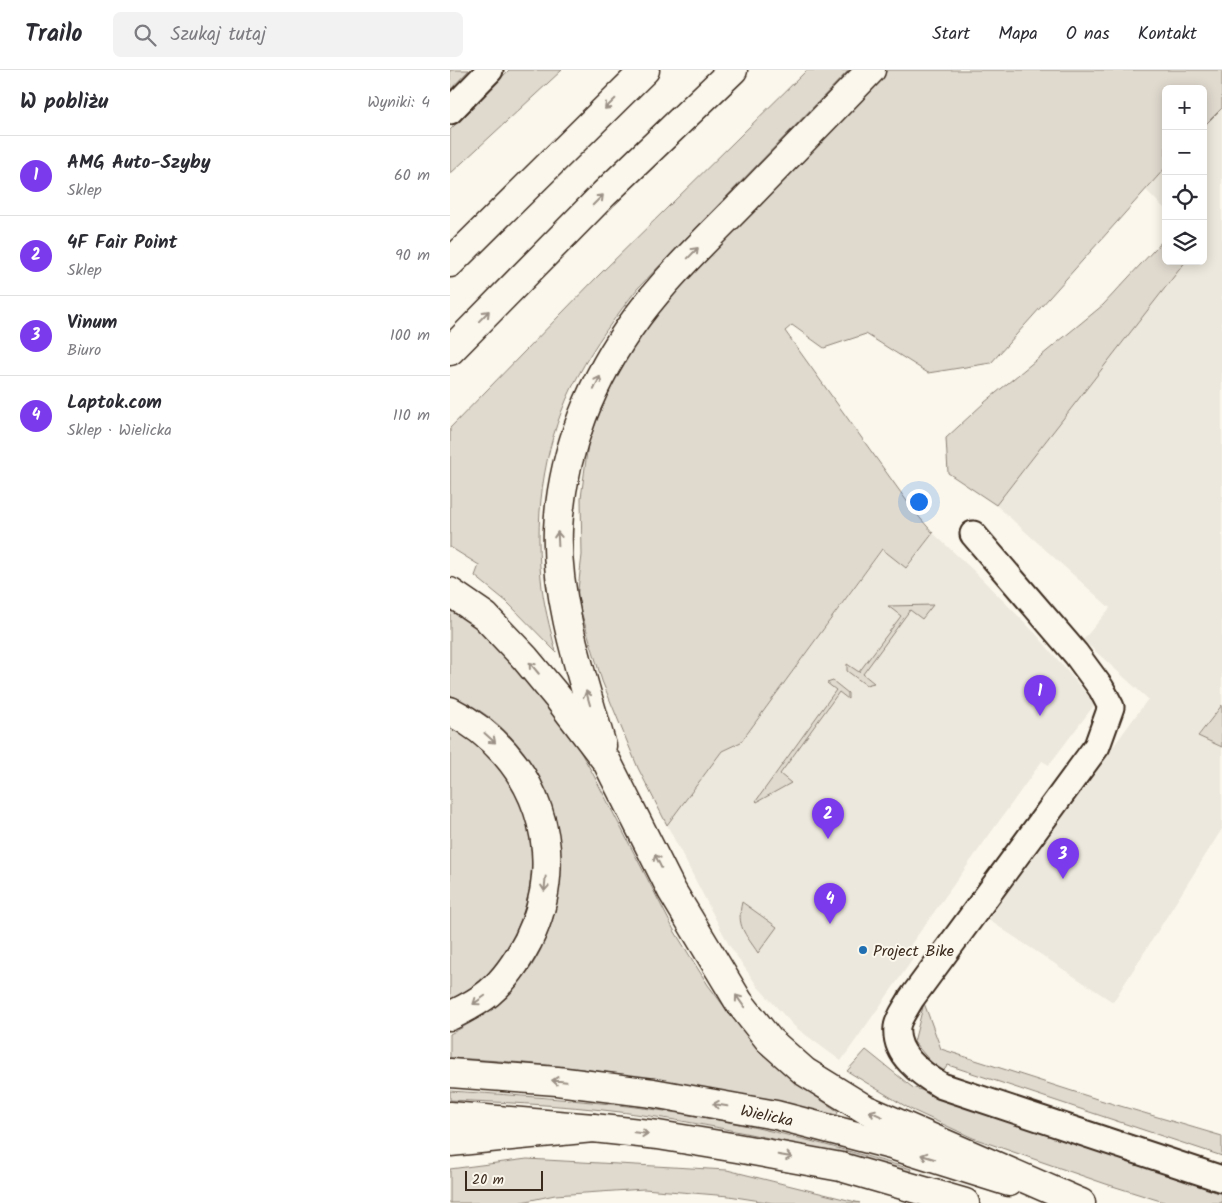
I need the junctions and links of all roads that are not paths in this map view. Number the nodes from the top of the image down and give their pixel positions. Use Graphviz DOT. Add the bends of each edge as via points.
graph roads {
  1 [pos="490,70"];
  2 [pos="645,70"];
  3 [pos="732,70"];
  4 [pos="871,70"];
  5 [pos="450,111"];
  6 [pos="565,148"];
  7 [pos="450,237"];
  8 [pos="450,263"];
  9 [pos="450,351"];
  10 [pos="973,534"];
  11 [pos="453,594"];
  12 [pos="450,711"];
  13 [pos="607,762"];
  14 [pos="450,1016"];
  15 [pos="450,1073"];
  16 [pos="450,1116"];
  17 [pos="592,1128"];
  18 [pos="450,1142"];
  19 [pos="1222,1179"];
  20 [pos="965,1203"];
  21 [pos="1075,1203"];
  22 [pos="1081,1203"];
  1 -- 5 [label="street"];
  2 -- 6 [label="main road, one-way"];
  9 -- 3 [label="main road, one-way" via="604,194"];
  13 -- 4 [label="main road, one-way" via="567,616 560,571 558,530 562,488 571,447 585,409 603,370 638,316 678,269"];
  6 -- 7 [label="main road"];
  6 -- 8 [label="main road"];
  10 -- 19 [label="street" via="1076,654 1111,707 1097,746 911,999 897,1026 899,1048 922,1075 942,1086"];
  13 -- 11 [label="main road, one-way" via="525,658 485,616"];
  12 -- 14 [label="main road, one-way" via="489,737 523,776 537,806 544,835 546,866 544,898 534,929 521,954 489,993"];
  22 -- 13 [label="main road, one-way" via="865,1109 805,1072 769,1040 739,1002 672,891"];
  21 -- 15 [label="main road, Wielicka, one-way" via="891,1145 776,1115 557,1081"];
  16 -- 17 [label="main road"];
  17 -- 18 [label="main road"];
  17 -- 20 [label="main road, one-way" via="698,1142 841,1167"];
}
